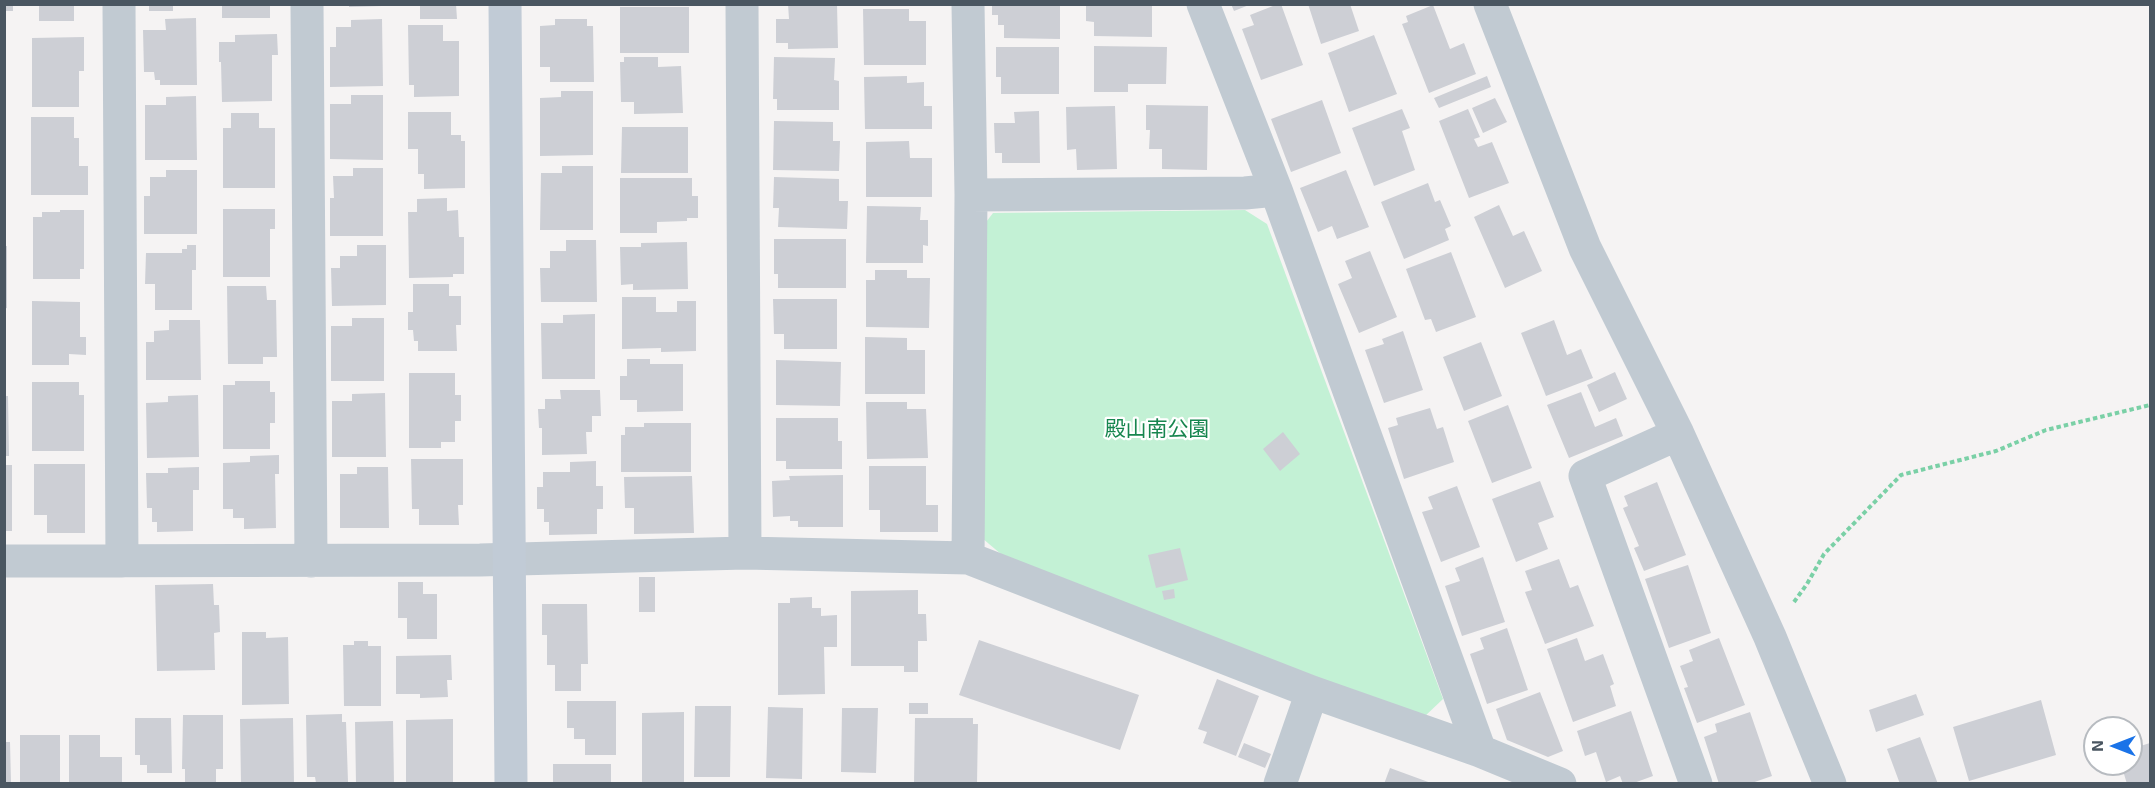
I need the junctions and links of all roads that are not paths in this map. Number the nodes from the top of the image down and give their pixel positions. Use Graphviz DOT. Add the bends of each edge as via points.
graph roads {
  1 [pos="119,4"];
  2 [pos="307,4"];
  3 [pos="505,4"];
  4 [pos="742,4"];
  5 [pos="968,4"];
  6 [pos="1203,4"];
  7 [pos="1490,4"];
  8 [pos="1276,190"];
  9 [pos="971,195"];
  10 [pos="1678,434"];
  11 [pos="745,553"];
  12 [pos="968,558"];
  13 [pos="507,560"];
  14 [pos="4,561"];
  15 [pos="122,561"];
  16 [pos="310,561"];
  17 [pos="1312,692"];
  18 [pos="1480,751"];
  19 [pos="1552,782"];
  20 [pos="511,783"];
  21 [pos="1280,783"];
  22 [pos="1696,783"];
  23 [pos="1830,783"];
  1 -- 15 [label="street"];
  2 -- 16 [label="street"];
  3 -- 13 [label="street"];
  4 -- 11 [label="street"];
  5 -- 9 [label="street"];
  6 -- 8 [label="street"];
  7 -- 10 [label="street" via="1585,248"];
  8 -- 9 [label="street"];
  8 -- 18 [label="street"];
  9 -- 12 [label="street"];
  10 -- 22 [label="street" via="1585,476"];
  10 -- 23 [label="street" via="1770,637"];
  11 -- 12 [label="street"];
  11 -- 13 [label="street"];
  12 -- 17 [label="street"];
  13 -- 16 [label="street"];
  13 -- 20 [label="street"];
  14 -- 15 [label="street"];
  15 -- 16 [label="street"];
  17 -- 18 [label="street"];
  17 -- 21 [label="street"];
  18 -- 19 [label="street"];
}
